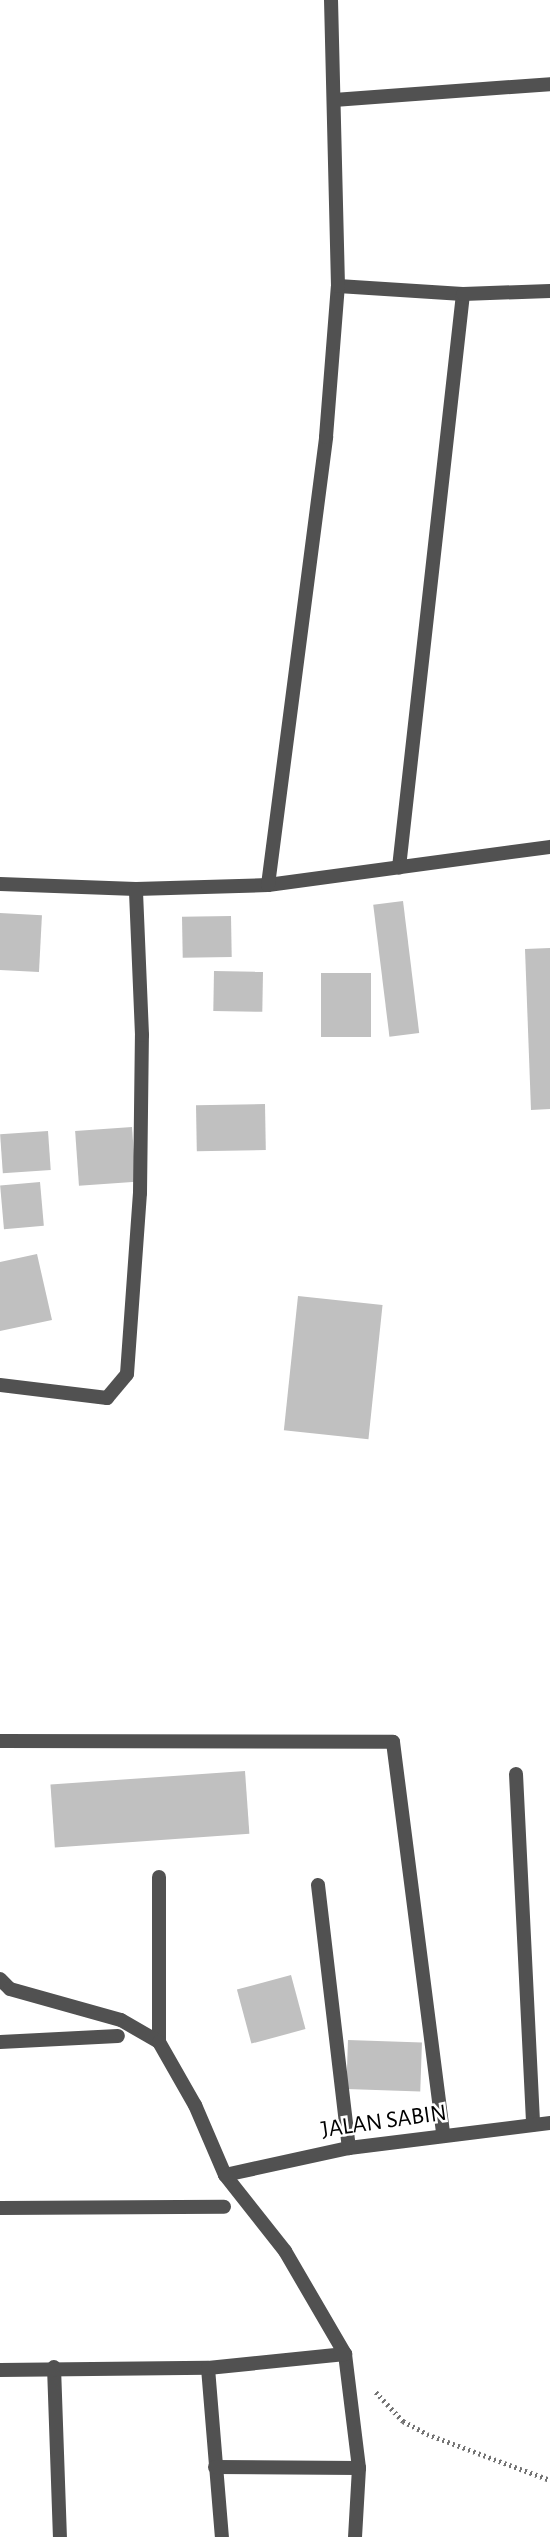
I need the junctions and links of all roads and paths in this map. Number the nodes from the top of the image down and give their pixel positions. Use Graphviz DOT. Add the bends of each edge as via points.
graph roads {
  1 [pos="331,0"];
  2 [pos="550,84"];
  3 [pos="334,100"];
  4 [pos="338,286"];
  5 [pos="550,291"];
  6 [pos="463,294"];
  7 [pos="550,847"];
  8 [pos="399,867"];
  9 [pos="0,884"];
  10 [pos="268,885"];
  11 [pos="136,889"];
  12 [pos="0,1385"];
  13 [pos="0,1741"];
  14 [pos="516,1774"];
  15 [pos="159,1877"];
  16 [pos="318,1885"];
  17 [pos="0,1979"];
  18 [pos="118,2036"];
  19 [pos="0,2042"];
  20 [pos="159,2042"];
  21 [pos="550,2123"];
  22 [pos="533,2125"];
  23 [pos="443,2136"];
  24 [pos="349,2148"];
  25 [pos="225,2175"];
  26 [pos="224,2207"];
  27 [pos="0,2208"];
  28 [pos="345,2354"];
  29 [pos="54,2367"];
  30 [pos="208,2368"];
  31 [pos="0,2370"];
  32 [pos="215,2467"];
  33 [pos="359,2469"];
  34 [pos="550,2480"];
  35 [pos="60,2537"];
  36 [pos="222,2537"];
  37 [pos="355,2537"];
  1 -- 3 [label="street"];
  2 -- 3 [label="street"];
  3 -- 4 [label="street"];
  4 -- 6 [label="street"];
  4 -- 10 [label="street" via="326,437"];
  5 -- 6 [label="street"];
  6 -- 8 [label="street"];
  7 -- 8 [label="street"];
  8 -- 10 [label="street"];
  9 -- 11 [label="street"];
  10 -- 11 [label="street"];
  11 -- 12 [label="street" via="142,1035 140,1193 127,1374 107,1398"];
  13 -- 23 [label="street" via="393,1742"];
  14 -- 22 [label="street"];
  15 -- 20 [label="street"];
  16 -- 24 [label="street"];
  17 -- 20 [label="street" via="10,1989 121,2020"];
  18 -- 19 [label="street"];
  20 -- 25 [label="street" via="195,2105"];
  21 -- 22 [label="street, JALAN SABIN"];
  22 -- 23 [label="street, JALAN SABIN"];
  23 -- 24 [label="street, JALAN SABIN"];
  24 -- 25 [label="street, JALAN SABIN"];
  25 -- 28 [label="street" via="285,2250"];
  26 -- 27 [label="street"];
  28 -- 30 [label="street"];
  28 -- 33 [label="street"];
  28 -- 34 [label="path" via="404,2421"];
  29 -- 30 [label="street"];
  29 -- 31 [label="street"];
  29 -- 35 [label="street"];
  30 -- 32 [label="street"];
  32 -- 33 [label="street"];
  32 -- 36 [label="street"];
  33 -- 37 [label="street"];
}
